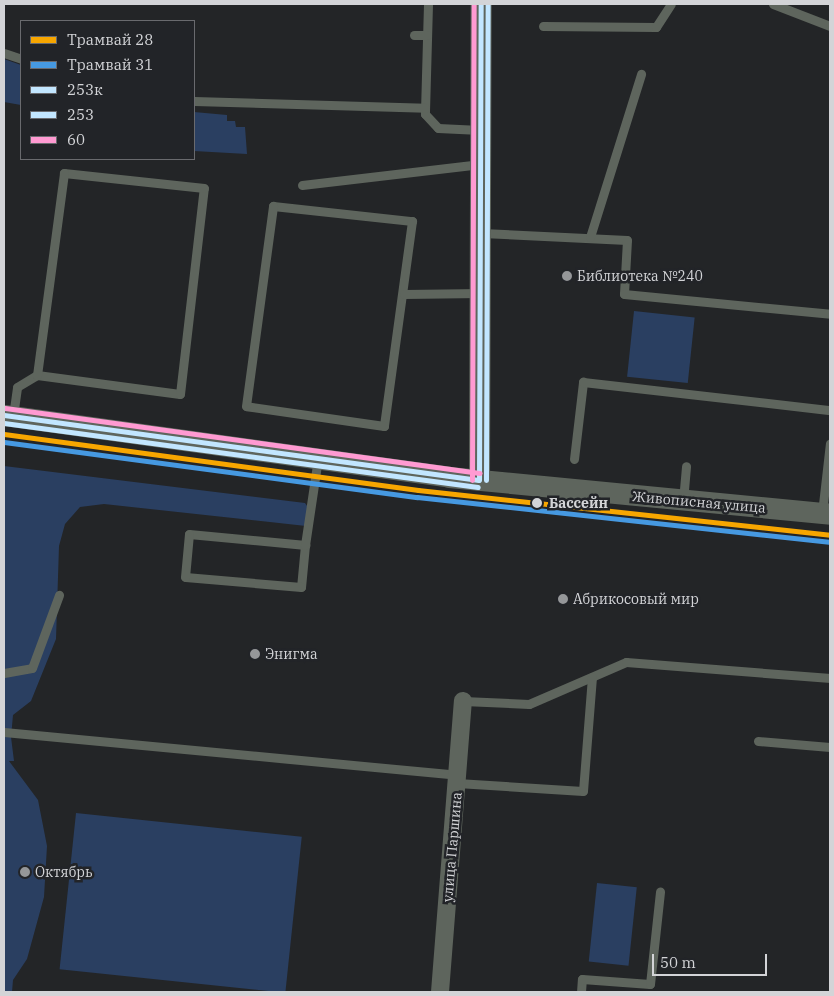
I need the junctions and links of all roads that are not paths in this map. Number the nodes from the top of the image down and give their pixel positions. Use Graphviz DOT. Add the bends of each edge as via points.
graph roads {
  1 [pos="428,4"];
  2 [pos="481,4"];
  3 [pos="672,4"];
  4 [pos="774,4"];
  5 [pos="544,26"];
  6 [pos="830,26"];
  7 [pos="414,35"];
  8 [pos="427,35"];
  9 [pos="4,54"];
  10 [pos="20,58"];
  11 [pos="641,74"];
  12 [pos="195,100"];
  13 [pos="426,108"];
  14 [pos="483,130"];
  15 [pos="483,164"];
  16 [pos="302,185"];
  17 [pos="482,233"];
  18 [pos="590,237"];
  19 [pos="482,293"];
  20 [pos="404,294"];
  21 [pos="830,314"];
  22 [pos="37,375"];
  23 [pos="830,410"];
  24 [pos="9,415"];
  25 [pos="830,443"];
  26 [pos="318,458"];
  27 [pos="574,459"];
  28 [pos="686,466"];
  29 [pos="479,480"];
  30 [pos="683,502"];
  31 [pos="826,513"];
  32 [pos="305,545"];
  33 [pos="59,595"];
  34 [pos="4,673"];
  35 [pos="592,677"];
  36 [pos="830,678"];
  37 [pos="463,701"];
  38 [pos="4,732"];
  39 [pos="758,740"];
  40 [pos="830,746"];
  41 [pos="457,779"];
  42 [pos="660,892"];
  43 [pos="440,992"];
  44 [pos="581,992"];
  1 -- 8 [label="lane"];
  2 -- 14 [label="street"];
  3 -- 5 [label="lane" via="656,27"];
  4 -- 6 [label="lane"];
  7 -- 8 [label="lane"];
  8 -- 13 [label="lane"];
  9 -- 10 [label="lane"];
  11 -- 18 [label="lane"];
  12 -- 13 [label="lane"];
  13 -- 14 [label="lane" via="428,121 438,128"];
  14 -- 15 [label="street"];
  15 -- 16 [label="lane"];
  15 -- 17 [label="street"];
  17 -- 18 [label="lane"];
  17 -- 19 [label="street"];
  18 -- 21 [label="lane" via="627,240 624,294"];
  19 -- 20 [label="lane"];
  19 -- 29 [label="street"];
  20 -- 20 [label="lane" via="384,426 246,406 273,206 412,221"];
  22 -- 22 [label="lane" via="64,173 204,188 180,394"];
  22 -- 24 [label="lane" via="17,387"];
  23 -- 27 [label="lane" via="584,382"];
  24 -- 26 [label="street, Живописная улица"];
  25 -- 31 [label="lane"];
  26 -- 29 [label="street, Живописная улица"];
  26 -- 32 [label="lane"];
  28 -- 30 [label="lane"];
  29 -- 30 [label="street, Живописная улица"];
  30 -- 31 [label="street, Живописная улица"];
  32 -- 32 [label="lane" via="189,534 185,577 301,587"];
  33 -- 34 [label="lane" via="32,668"];
  35 -- 36 [label="lane" via="626,662"];
  35 -- 37 [label="lane" via="529,704"];
  35 -- 41 [label="lane" via="583,791"];
  37 -- 41 [label="street, улица Паршина"];
  38 -- 41 [label="lane"];
  39 -- 40 [label="lane"];
  41 -- 43 [label="street, улица Паршина"];
  42 -- 44 [label="lane" via="650,984 582,980"];
}
